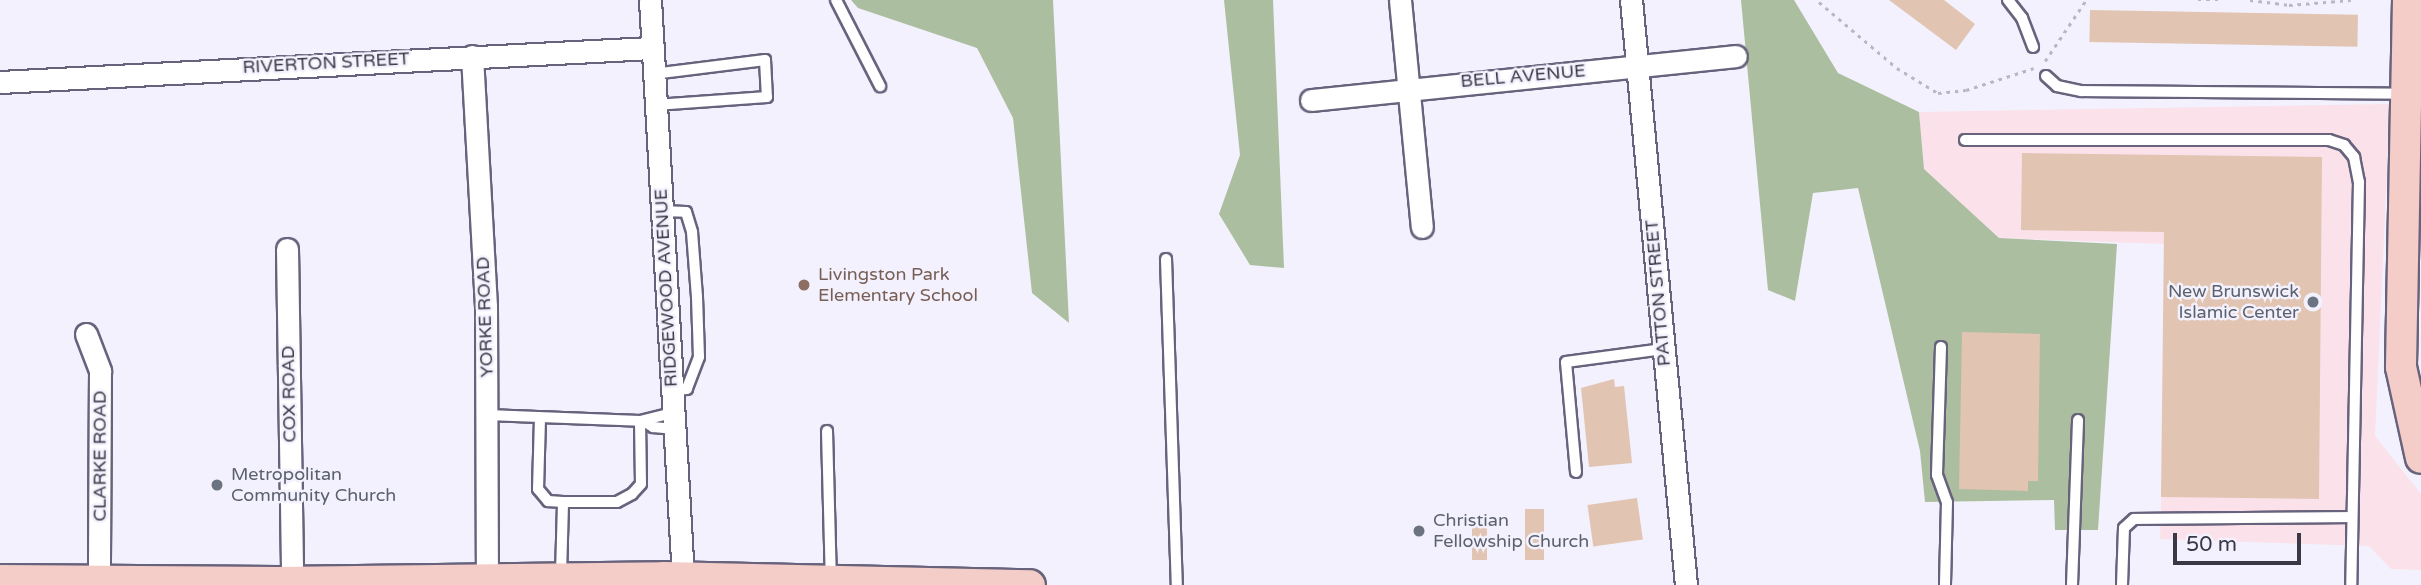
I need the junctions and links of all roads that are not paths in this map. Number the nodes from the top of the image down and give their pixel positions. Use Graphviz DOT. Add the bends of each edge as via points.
graph roads {
  1 [pos="650,0"];
  2 [pos="836,0"];
  3 [pos="1400,0"];
  4 [pos="1632,0"];
  5 [pos="2008,0"];
  6 [pos="2408,0"];
  7 [pos="2033,47"];
  8 [pos="652,48"];
  9 [pos="472,56"];
  10 [pos="1737,56"];
  11 [pos="2414,58"];
  12 [pos="1637,65"];
  13 [pos="653,74"];
  14 [pos="2046,76"];
  15 [pos="0,82"];
  16 [pos="880,86"];
  17 [pos="1407,88"];
  18 [pos="2407,94"];
  19 [pos="1311,100"];
  20 [pos="655,105"];
  21 [pos="1965,140"];
  22 [pos="661,211"];
  23 [pos="1422,227"];
  24 [pos="287,249"];
  25 [pos="1166,259"];
  26 [pos="2412,274"];
  27 [pos="86,334"];
  28 [pos="1941,346"];
  29 [pos="1663,349"];
  30 [pos="672,390"];
  31 [pos="487,415"];
  32 [pos="540,418"];
  33 [pos="2078,420"];
  34 [pos="642,421"];
  35 [pos="674,421"];
  36 [pos="827,430"];
  37 [pos="2420,448"];
  38 [pos="1576,472"];
  39 [pos="563,502"];
  40 [pos="2351,517"];
  41 [pos="683,577"];
  42 [pos="561,578"];
  43 [pos="0,580"];
  44 [pos="99,581"];
  45 [pos="648,581"];
  46 [pos="292,582"];
  47 [pos="487,582"];
  48 [pos="831,582"];
  49 [pos="49,583"];
  50 [pos="909,584"];
  51 [pos="1030,585"];
  52 [pos="1177,585"];
  53 [pos="1686,585"];
  54 [pos="1945,585"];
  55 [pos="2072,585"];
  56 [pos="2122,585"];
  57 [pos="2351,585"];
  1 -- 8 [label="street, RIDGEWOOD AVENUE"];
  2 -- 16 [label="lane"];
  3 -- 17 [label="street"];
  4 -- 12 [label="street, PATTON STREET"];
  5 -- 7 [label="lane" via="2022,18"];
  6 -- 11 [label="main road"];
  8 -- 9 [label="street, RIVERTON STREET"];
  8 -- 13 [label="street, RIDGEWOOD AVENUE"];
  9 -- 15 [label="street, RIVERTON STREET"];
  9 -- 31 [label="street, YORKE ROAD"];
  10 -- 12 [label="street, BELL AVENUE"];
  11 -- 18 [label="main road"];
  12 -- 17 [label="street, BELL AVENUE"];
  12 -- 29 [label="street, PATTON STREET"];
  13 -- 20 [label="street, RIDGEWOOD AVENUE"];
  13 -- 20 [label="lane" via="765,60 767,97"];
  14 -- 18 [label="lane" via="2057,86 2081,91"];
  17 -- 19 [label="street, BELL AVENUE"];
  17 -- 23 [label="street"];
  18 -- 26 [label="main road"];
  20 -- 22 [label="street, RIDGEWOOD AVENUE"];
  21 -- 40 [label="lane" via="2329,140 2344,145 2354,157 2359,182"];
  22 -- 30 [label="street, RIDGEWOOD AVENUE"];
  22 -- 30 [label="lane" via="687,212 697,297 699,357 687,388"];
  24 -- 46 [label="street, COX ROAD"];
  25 -- 52 [label="lane"];
  26 -- 37 [label="main road" via="2401,367"];
  27 -- 44 [label="street, CLARKE ROAD" via="100,371"];
  28 -- 54 [label="lane" via="1937,475 1947,502"];
  29 -- 38 [label="lane" via="1566,362"];
  29 -- 53 [label="street, PATTON STREET"];
  30 -- 35 [label="street, RIDGEWOOD AVENUE"];
  31 -- 32 [label="lane"];
  31 -- 47 [label="street, YORKE ROAD"];
  32 -- 34 [label="lane"];
  32 -- 39 [label="lane" via="538,489 548,501"];
  33 -- 55 [label="lane"];
  34 -- 35 [label="lane"];
  34 -- 35 [label="lane" via="653,427"];
  34 -- 39 [label="lane" via="641,484 617,502"];
  35 -- 41 [label="street, RIDGEWOOD AVENUE"];
  36 -- 48 [label="lane"];
  39 -- 42 [label="lane"];
  40 -- 56 [label="lane" via="2134,519 2124,528"];
  40 -- 57 [label="lane"];
  41 -- 45 [label="main road"];
  41 -- 48 [label="main road"];
  42 -- 45 [label="main road"];
  42 -- 47 [label="main road"];
  43 -- 49 [label="main road"];
  44 -- 46 [label="main road"];
  44 -- 49 [label="main road"];
  46 -- 47 [label="main road"];
  48 -- 50 [label="main road"];
  50 -- 51 [label="main road"];
}
